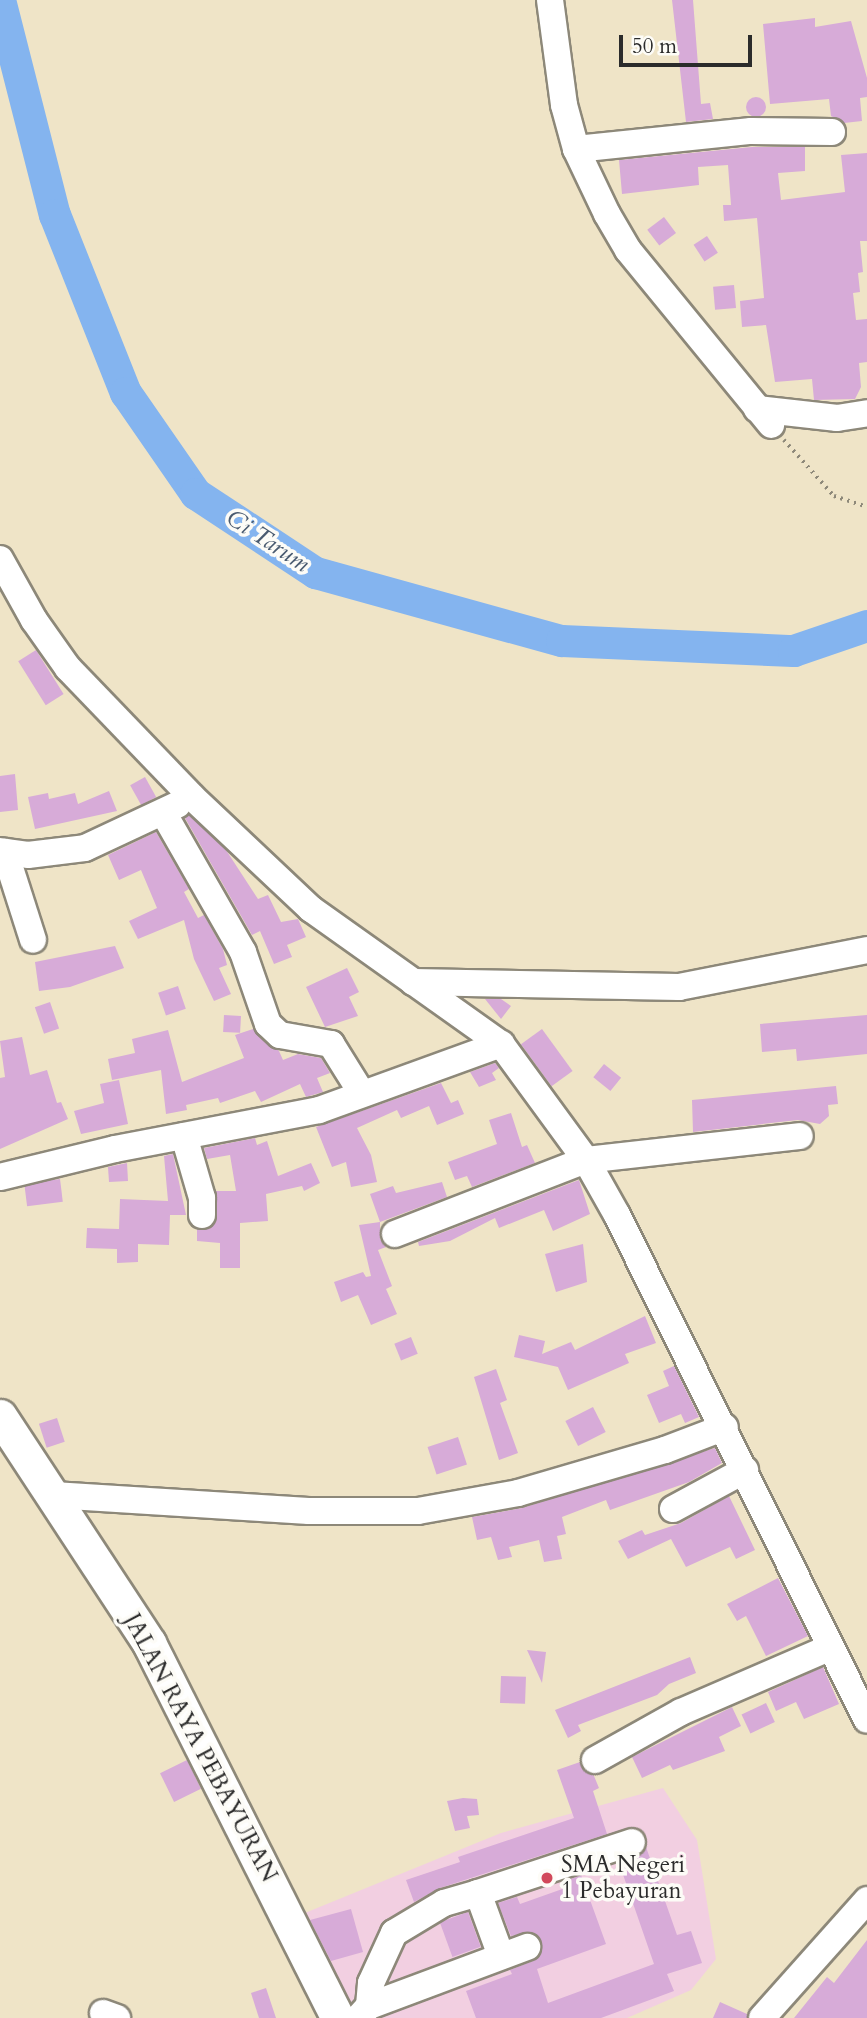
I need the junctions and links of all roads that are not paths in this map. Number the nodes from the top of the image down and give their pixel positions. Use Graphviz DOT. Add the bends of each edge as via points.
graph roads {
  1 [pos="550,0"];
  2 [pos="832,132"];
  3 [pos="576,149"];
  4 [pos="867,413"];
  5 [pos="0,559"];
  6 [pos="191,796"];
  7 [pos="164,814"];
  8 [pos="3,851"];
  9 [pos="33,940"];
  10 [pos="867,950"];
  11 [pos="413,982"];
  12 [pos="501,1044"];
  13 [pos="361,1092"];
  14 [pos="184,1136"];
  15 [pos="800,1136"];
  16 [pos="586,1160"];
  17 [pos="0,1177"];
  18 [pos="202,1215"];
  19 [pos="395,1234"];
  20 [pos="0,1416"];
  21 [pos="724,1426"];
  22 [pos="745,1470"];
  23 [pos="53,1495"];
  24 [pos="673,1509"];
  25 [pos="831,1647"];
  26 [pos="867,1720"];
  27 [pos="595,1760"];
  28 [pos="632,1842"];
  29 [pos="478,1893"];
  30 [pos="867,1900"];
  31 [pos="527,1947"];
  32 [pos="501,1956"];
  33 [pos="364,2012"];
  34 [pos="338,2018"];
  35 [pos="762,2018"];
  1 -- 3 [label="street" via="564,105"];
  2 -- 3 [label="street" via="751,131"];
  3 -- 4 [label="street" via="628,250 764,417 837,418"];
  5 -- 6 [label="street" via="68,668"];
  6 -- 7 [label="street"];
  6 -- 11 [label="street" via="311,909"];
  7 -- 8 [label="street" via="85,848 28,855"];
  7 -- 13 [label="street" via="243,952 268,1024 281,1035 331,1044"];
  8 -- 9 [label="street"];
  10 -- 11 [label="street" via="678,987"];
  11 -- 12 [label="street"];
  12 -- 13 [label="street"];
  12 -- 16 [label="street"];
  13 -- 14 [label="street" via="279,1120"];
  14 -- 17 [label="street"];
  14 -- 18 [label="street" via="202,1198"];
  15 -- 16 [label="street"];
  16 -- 19 [label="street"];
  16 -- 21 [label="street"];
  20 -- 23 [label="main road, JALAN RAYA PEBAYURAN"];
  21 -- 22 [label="street"];
  21 -- 23 [label="street" via="665,1450 518,1493 418,1511 309,1511"];
  22 -- 24 [label="street"];
  22 -- 25 [label="street"];
  23 -- 34 [label="main road, JALAN RAYA PEBAYURAN" via="149,1643"];
  25 -- 26 [label="street"];
  25 -- 27 [label="street" via="681,1712"];
  28 -- 29 [label="street"];
  29 -- 32 [label="street"];
  29 -- 33 [label="street" via="444,1903 394,1933 371,1983"];
  30 -- 35 [label="street"];
  31 -- 32 [label="street"];
  32 -- 33 [label="street"];
}
